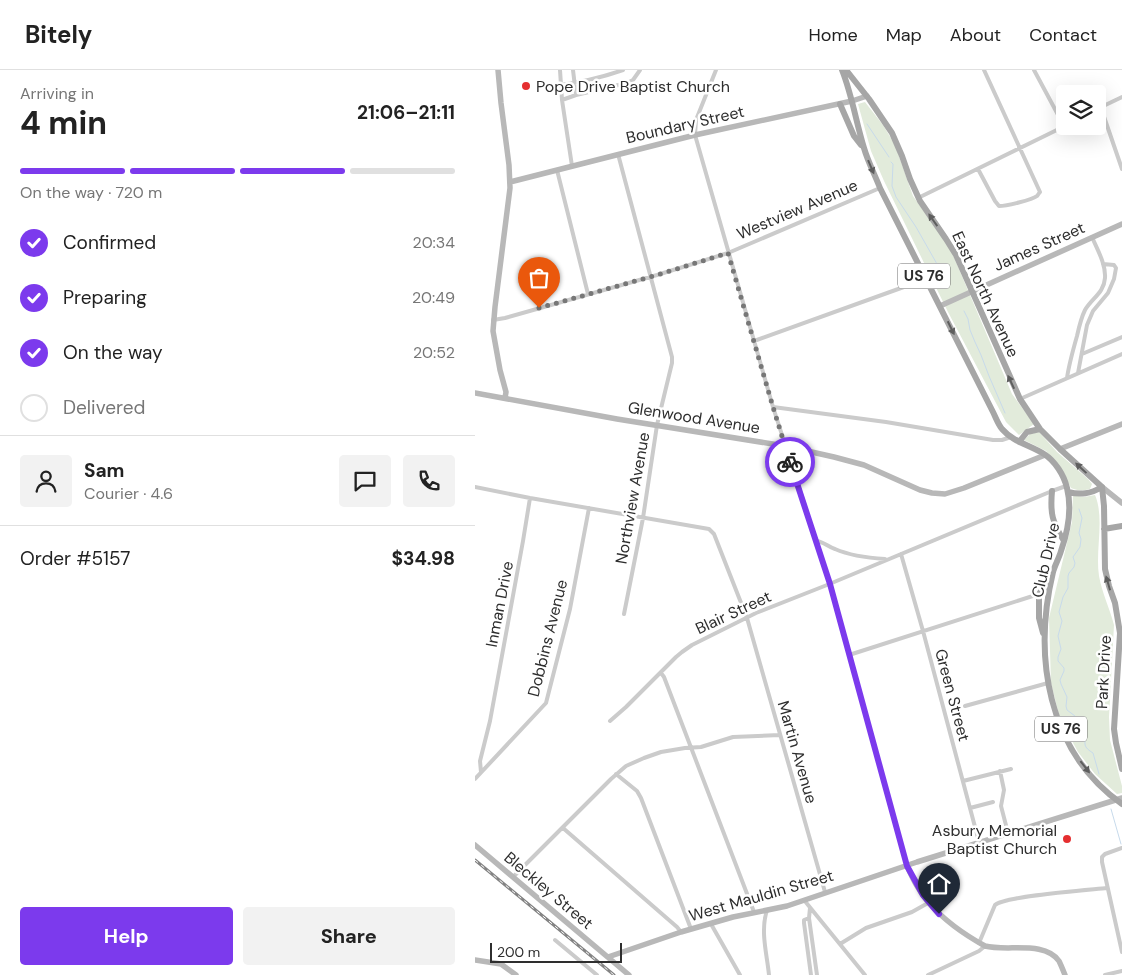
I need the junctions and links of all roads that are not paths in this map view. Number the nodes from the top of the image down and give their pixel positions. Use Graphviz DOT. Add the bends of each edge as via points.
graph roads {
  1 [pos="498,70"];
  2 [pos="560,70"];
  3 [pos="573,70"];
  4 [pos="623,70"];
  5 [pos="640,70"];
  6 [pos="716,70"];
  7 [pos="842,70"];
  8 [pos="846,70"];
  9 [pos="983,70"];
  10 [pos="1034,70"];
  11 [pos="574,83"];
  12 [pos="561,84"];
  13 [pos="576,95"];
  14 [pos="867,96"];
  15 [pos="1122,97"];
  16 [pos="562,100"];
  17 [pos="852,102"];
  18 [pos="840,104"];
  19 [pos="1106,105"];
  20 [pos="1056,110"];
  21 [pos="1106,126"];
  22 [pos="1056,130"];
  23 [pos="695,135"];
  24 [pos="1020,148"];
  25 [pos="864,150"];
  26 [pos="617,154"];
  27 [pos="572,166"];
  28 [pos="1122,168"];
  29 [pos="978,169"];
  30 [pos="557,170"];
  31 [pos="510,182"];
  32 [pos="880,188"];
  33 [pos="919,198"];
  34 [pos="1122,224"];
  35 [pos="1092,237"];
  36 [pos="728,253"];
  37 [pos="1103,264"];
  38 [pos="650,276"];
  39 [pos="926,279"];
  40 [pos="971,292"];
  41 [pos="588,294"];
  42 [pos="940,306"];
  43 [pos="493,320"];
  44 [pos="1122,337"];
  45 [pos="754,341"];
  46 [pos="1081,354"];
  47 [pos="1122,354"];
  48 [pos="1078,373"];
  49 [pos="1067,378"];
  50 [pos="475,393"];
  51 [pos="505,398"];
  52 [pos="1020,399"];
  53 [pos="773,407"];
  54 [pos="1122,424"];
  55 [pos="657,425"];
  56 [pos="1040,429"];
  57 [pos="1011,437"];
  58 [pos="1019,442"];
  59 [pos="785,446"];
  60 [pos="1060,449"];
  61 [pos="1045,455"];
  62 [pos="475,487"];
  63 [pos="1102,487"];
  64 [pos="1067,489"];
  65 [pos="1052,491"];
  66 [pos="530,498"];
  67 [pos="1122,502"];
  68 [pos="589,508"];
  69 [pos="643,518"];
  70 [pos="1122,526"];
  71 [pos="1104,528"];
  72 [pos="817,541"];
  73 [pos="1064,541"];
  74 [pos="901,554"];
  75 [pos="888,560"];
  76 [pos="1054,571"];
  77 [pos="830,584"];
  78 [pos="1039,594"];
  79 [pos="624,614"];
  80 [pos="747,618"];
  81 [pos="923,631"];
  82 [pos="1045,640"];
  83 [pos="849,655"];
  84 [pos="661,673"];
  85 [pos="1048,683"];
  86 [pos="1119,689"];
  87 [pos="965,706"];
  88 [pos="609,721"];
  89 [pos="780,735"];
  90 [pos="691,748"];
  91 [pos="1011,768"];
  92 [pos="1122,770"];
  93 [pos="1000,771"];
  94 [pos="481,772"];
  95 [pos="616,774"];
  96 [pos="475,779"];
  97 [pos="963,781"];
  98 [pos="1120,801"];
  99 [pos="993,802"];
  100 [pos="969,808"];
  101 [pos="563,828"];
  102 [pos="1008,833"];
  103 [pos="979,842"];
  104 [pos="475,845"];
  105 [pos="1122,848"];
  106 [pos="907,866"];
  107 [pos="513,877"];
  108 [pos="1107,888"];
  109 [pos="825,892"];
  110 [pos="804,900"];
  111 [pos="928,903"];
  112 [pos="810,908"];
  113 [pos="767,910"];
  114 [pos="754,912"];
  115 [pos="809,918"];
  116 [pos="711,924"];
  117 [pos="691,929"];
  118 [pos="681,932"];
  119 [pos="555,940"];
  120 [pos="840,944"];
  121 [pos="982,944"];
  122 [pos="1122,952"];
  123 [pos="607,957"];
  124 [pos="475,960"];
  125 [pos="1122,971"];
  126 [pos="516,975"];
  127 [pos="597,975"];
  128 [pos="629,975"];
  129 [pos="740,975"];
  130 [pos="769,975"];
  131 [pos="811,975"];
  132 [pos="817,975"];
  133 [pos="865,975"];
  134 [pos="927,975"];
  135 [pos="1065,975"];
  136 [pos="1105,975"];
  1 -- 31 [label="street"];
  2 -- 12 [label="street"];
  3 -- 11 [label="street"];
  4 -- 11 [label="street"];
  5 -- 13 [label="street" via="627,83"];
  6 -- 23 [label="street" via="696,120"];
  7 -- 17 [label="main road, US 76"];
  8 -- 14 [label="main road, East North Avenue / US 76"];
  9 -- 24 [label="street"];
  10 -- 20 [label="street"];
  11 -- 12 [label="street"];
  11 -- 13 [label="street"];
  12 -- 16 [label="street"];
  13 -- 16 [label="street"];
  14 -- 17 [label="street, Boundary Street"];
  14 -- 33 [label="main road, East North Avenue / US 76" via="892,133"];
  15 -- 19 [label="street"];
  16 -- 27 [label="street"];
  17 -- 18 [label="street, Boundary Street"];
  17 -- 25 [label="main road, US 76"];
  18 -- 23 [label="street, Boundary Street"];
  18 -- 25 [label="main road"];
  21 -- 28 [label="street"];
  22 -- 24 [label="street"];
  23 -- 26 [label="street, Boundary Street"];
  23 -- 36 [label="street"];
  24 -- 29 [label="street"];
  24 -- 29 [label="street" via="1040,192 1037,196 999,206"];
  25 -- 32 [label="main road, US 76, one-way"];
  26 -- 27 [label="street, Boundary Street"];
  26 -- 38 [label="street, Northview Avenue"];
  27 -- 30 [label="street, Boundary Street"];
  29 -- 33 [label="street"];
  30 -- 31 [label="street, Boundary Street"];
  30 -- 41 [label="street"];
  31 -- 43 [label="street"];
  32 -- 36 [label="street, Westview Avenue"];
  32 -- 39 [label="main road, US 76"];
  40 -- 33 [label="main road, East North Avenue / US 76, one-way" via="947,239"];
  34 -- 35 [label="street, James Street"];
  35 -- 37 [label="street"];
  35 -- 40 [label="street, James Street"];
  36 -- 38 [label="street, Westview Avenue"];
  36 -- 45 [label="street"];
  37 -- 46 [label="street" via="1114,265 1114,279 1093,311"];
  37 -- 49 [label="street" via="1104,285 1084,312"];
  38 -- 41 [label="street, Westview Avenue"];
  38 -- 55 [label="street, Northview Avenue" via="672,357"];
  39 -- 42 [label="main road, US 76"];
  39 -- 45 [label="street"];
  40 -- 42 [label="street, James Street"];
  52 -- 40 [label="main road, East North Avenue / US 76, one-way"];
  41 -- 43 [label="street, Westview Avenue"];
  42 -- 57 [label="main road, US 76, one-way" via="993,412"];
  43 -- 51 [label="street"];
  44 -- 46 [label="street"];
  45 -- 53 [label="street"];
  46 -- 48 [label="street"];
  47 -- 48 [label="street"];
  48 -- 49 [label="street"];
  49 -- 52 [label="street"];
  50 -- 51 [label="street, Glenwood Avenue"];
  51 -- 55 [label="street, Glenwood Avenue"];
  52 -- 56 [label="main road, East North Avenue / US 76"];
  53 -- 57 [label="street" via="993,440"];
  53 -- 59 [label="street"];
  54 -- 60 [label="street"];
  55 -- 59 [label="street, Glenwood Avenue"];
  55 -- 69 [label="street, Northview Avenue"];
  56 -- 58 [label="main road" via="1027,432"];
  56 -- 60 [label="main road, East North Avenue / US 76"];
  57 -- 58 [label="main road, US 76"];
  58 -- 61 [label="main road, US 76"];
  59 -- 61 [label="street, Glenwood Avenue" via="864,465 920,490 945,494"];
  59 -- 72 [label="street"];
  63 -- 60 [label="main road, US 76, one-way"];
  61 -- 64 [label="main road, US 76" via="1057,468"];
  62 -- 66 [label="street"];
  63 -- 64 [label="main road" via="1085,494"];
  63 -- 67 [label="street"];
  63 -- 71 [label="main road, Park Drive"];
  64 -- 65 [label="street, Blair Street"];
  64 -- 73 [label="main road, Club Drive / US 76" via="1069,516"];
  65 -- 73 [label="main road" via="1052,519"];
  65 -- 74 [label="street, Blair Street"];
  66 -- 68 [label="street"];
  66 -- 94 [label="street, Inman Drive" via="480,761"];
  68 -- 69 [label="street"];
  68 -- 94 [label="street, Dobbins Avenue" via="570,609 546,703"];
  69 -- 79 [label="street, Northview Avenue"];
  69 -- 80 [label="street, Martin Avenue" via="709,529"];
  70 -- 71 [label="main road"];
  86 -- 71 [label="main road, Park Drive, one-way" via="1120,633 1105,570"];
  72 -- 75 [label="street" via="857,556"];
  72 -- 77 [label="street"];
  73 -- 76 [label="main road, Club Drive / US 76"];
  74 -- 75 [label="street, Blair Street"];
  74 -- 81 [label="street, Green Street"];
  75 -- 77 [label="street, Blair Street"];
  76 -- 78 [label="main road"];
  76 -- 82 [label="main road, Club Drive / US 76"];
  77 -- 80 [label="street, Blair Street"];
  77 -- 83 [label="street"];
  78 -- 81 [label="street"];
  78 -- 82 [label="main road" via="1039,618"];
  80 -- 84 [label="street, Blair Street" via="682,652"];
  80 -- 89 [label="street, Martin Avenue"];
  81 -- 83 [label="street"];
  81 -- 97 [label="street, Green Street"];
  82 -- 85 [label="main road, Club Drive / US 76"];
  83 -- 106 [label="street"];
  84 -- 88 [label="street, Blair Street"];
  84 -- 90 [label="street"];
  85 -- 87 [label="street"];
  85 -- 98 [label="main road, Club Drive / US 76, one-way" via="1055,713 1068,744 1097,781"];
  86 -- 92 [label="main road, Park Drive" via="1114,729"];
  89 -- 90 [label="street" via="733,737"];
  89 -- 109 [label="street, Martin Avenue"];
  90 -- 95 [label="street" via="661,752 626,766"];
  90 -- 114 [label="street"];
  91 -- 93 [label="street"];
  93 -- 97 [label="street"];
  93 -- 102 [label="street" via="1004,790 1001,806"];
  94 -- 96 [label="street, Dobbins Avenue"];
  95 -- 101 [label="street"];
  95 -- 117 [label="street" via="641,798"];
  97 -- 100 [label="street, Green Street"];
  98 -- 102 [label="street, West Mauldin Street"];
  99 -- 100 [label="street"];
  100 -- 103 [label="street, Green Street"];
  101 -- 107 [label="street"];
  101 -- 118 [label="street"];
  102 -- 103 [label="street, West Mauldin Street"];
  103 -- 106 [label="street, West Mauldin Street"];
  104 -- 107 [label="street, Bleckley Street"];
  105 -- 108 [label="street" via="1102,857"];
  106 -- 109 [label="street, West Mauldin Street"];
  106 -- 111 [label="street"];
  107 -- 123 [label="street, Bleckley Street"];
  108 -- 121 [label="street" via="998,902"];
  108 -- 122 [label="street"];
  109 -- 110 [label="street, West Mauldin Street"];
  110 -- 112 [label="street"];
  110 -- 113 [label="street, West Mauldin Street"];
  111 -- 120 [label="street" via="859,932"];
  111 -- 121 [label="street"];
  112 -- 115 [label="street"];
  112 -- 120 [label="street"];
  113 -- 114 [label="street, West Mauldin Street"];
  113 -- 130 [label="street" via="764,932"];
  114 -- 116 [label="street, West Mauldin Street"];
  115 -- 131 [label="street" via="804,923"];
  115 -- 132 [label="street"];
  116 -- 117 [label="street, West Mauldin Street"];
  116 -- 129 [label="street"];
  117 -- 118 [label="street, West Mauldin Street"];
  118 -- 123 [label="street, West Mauldin Street"];
  119 -- 127 [label="street"];
  120 -- 133 [label="street"];
  121 -- 134 [label="street" via="979,951"];
  121 -- 135 [label="street" via="1037,948 1049,952 1058,960"];
  123 -- 128 [label="street, Bleckley Street"];
  124 -- 126 [label="street" via="501,964"];
  125 -- 136 [label="street"];
}
